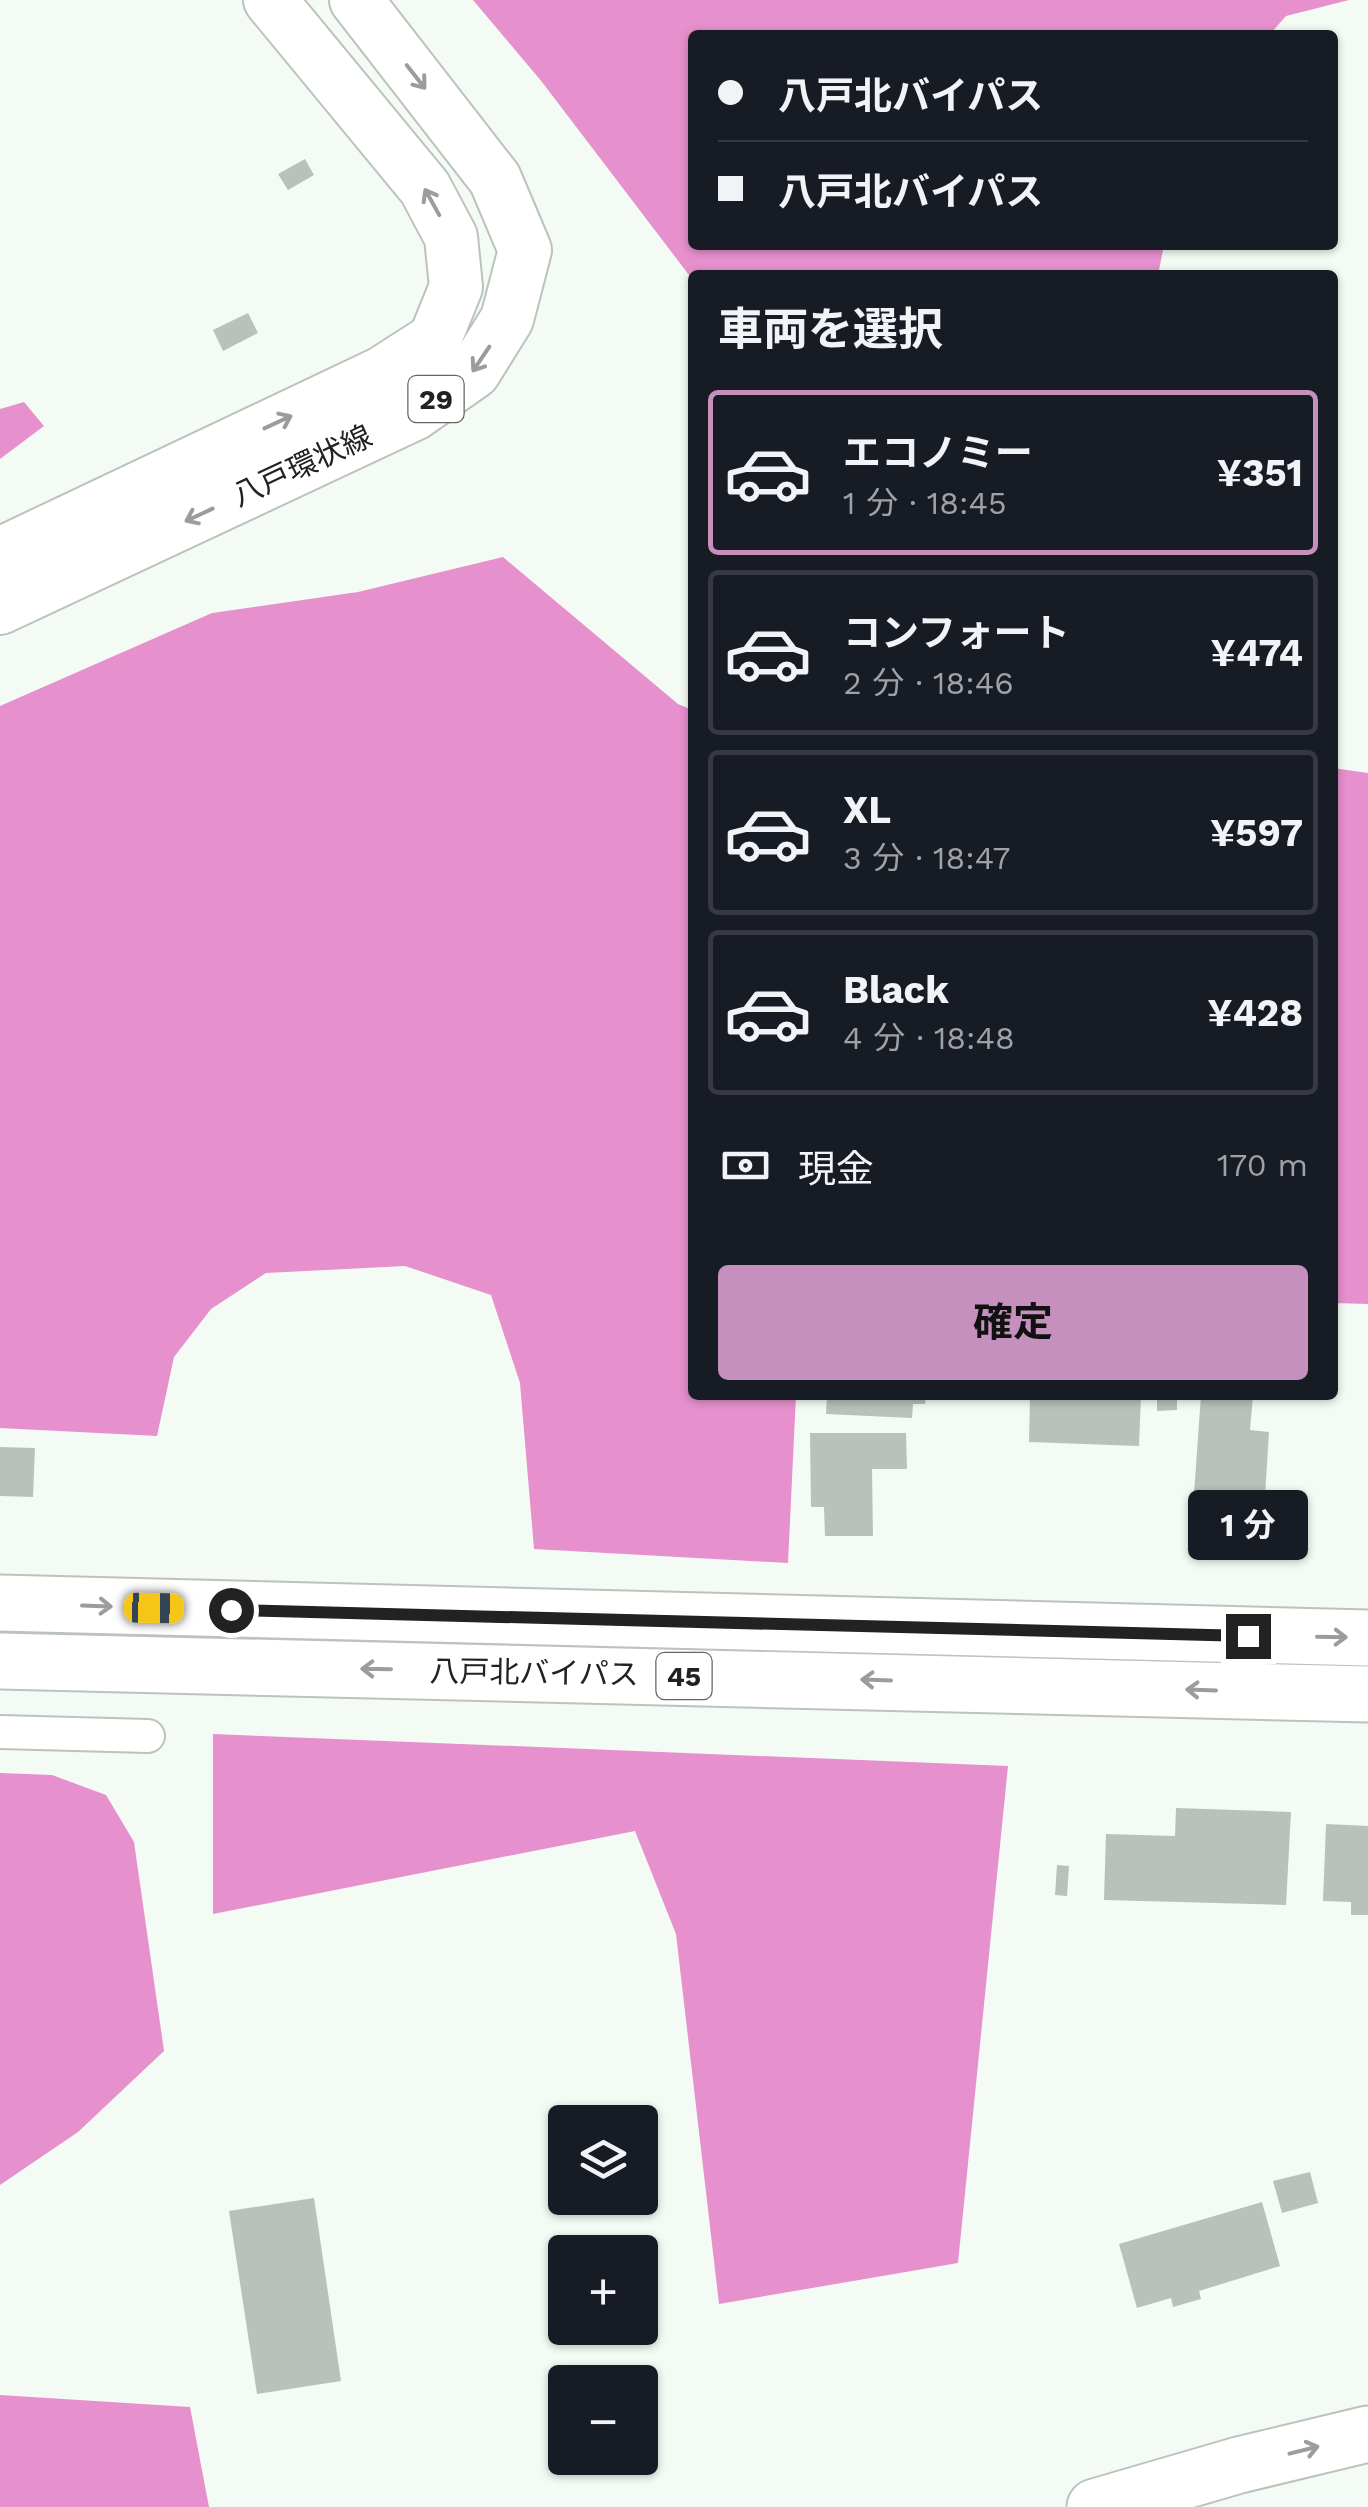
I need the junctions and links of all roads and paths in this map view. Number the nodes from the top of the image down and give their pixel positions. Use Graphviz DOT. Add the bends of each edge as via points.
graph roads {
  1 [pos="270,0"];
  2 [pos="356,0"];
  3 [pos="0,554"];
  4 [pos="0,608"];
  5 [pos="0,1604"];
  6 [pos="1368,1638"];
  7 [pos="0,1661"];
  8 [pos="1368,1694"];
  9 [pos="0,1732"];
  10 [pos="148,1736"];
  11 [pos="1368,2434"];
  12 [pos="1095,2507"];
  3 -- 1 [label="main road, 八戸環状線 / 29, one-way" via="382,373 435,339 456,287 451,237 425,188"];
  2 -- 4 [label="main road, 八戸環状線 / 29, one-way" via="495,179 524,250 507,319 474,372 414,414"];
  5 -- 6 [label="highway, 八戸北バイパス / 45, one-way"];
  8 -- 7 [label="highway, 八戸北バイパス / 45, one-way"];
  9 -- 10 [label="street"];
  12 -- 11 [label="highway, one-way"];
}
